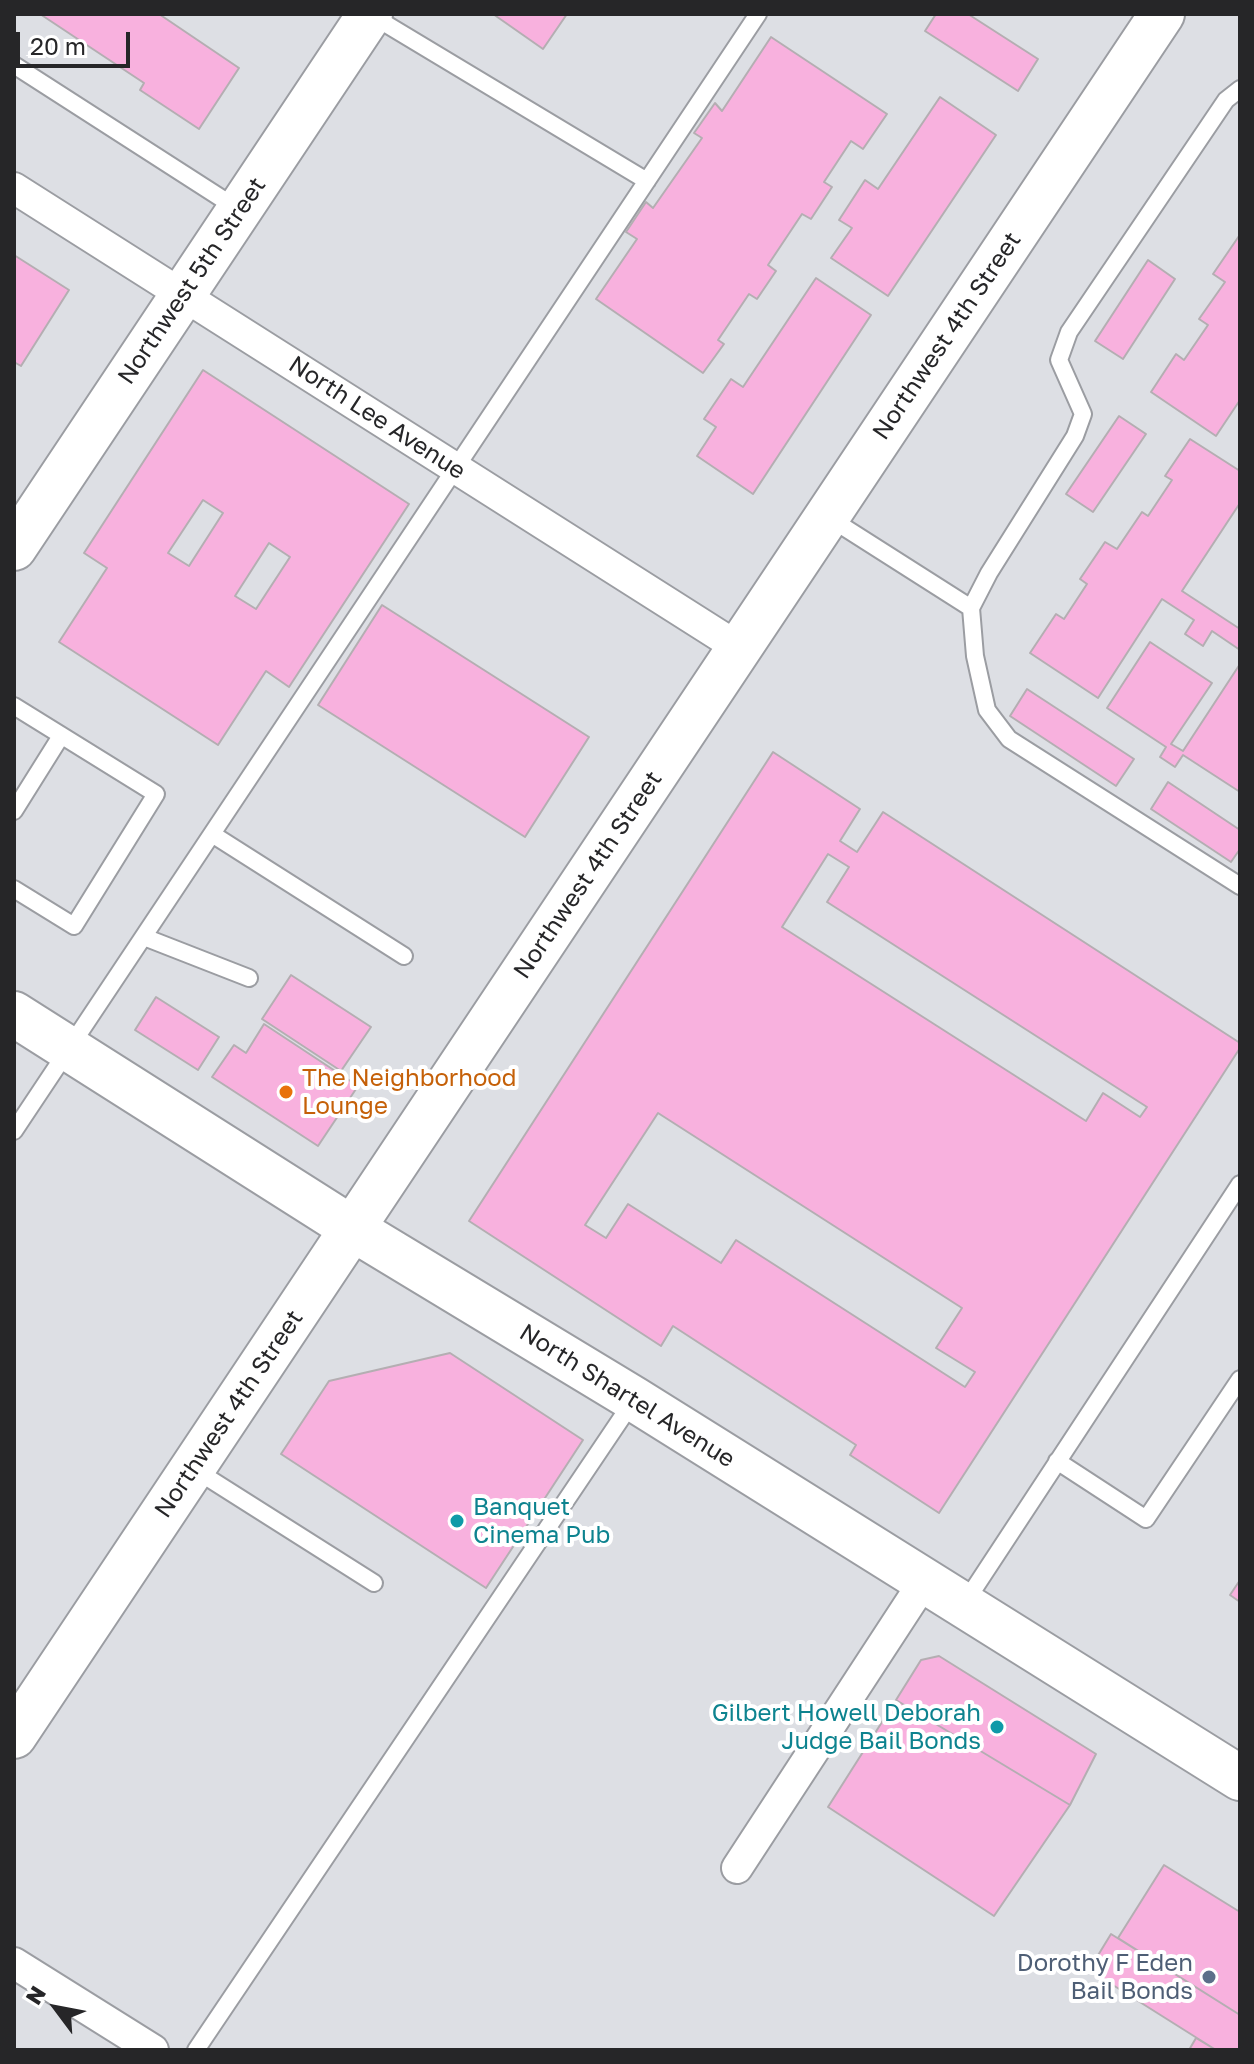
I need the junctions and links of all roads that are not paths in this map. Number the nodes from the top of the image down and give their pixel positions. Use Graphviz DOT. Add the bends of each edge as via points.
graph roads {
  1 [pos="370,14"];
  2 [pos="758,14"];
  3 [pos="1162,14"];
  4 [pos="14,65"];
  5 [pos="1240,89"];
  6 [pos="647,181"];
  7 [pos="14,188"];
  8 [pos="239,210"];
  9 [pos="183,294"];
  10 [pos="456,469"];
  11 [pos="827,516"];
  12 [pos="14,548"];
  13 [pos="971,608"];
  14 [pos="739,648"];
  15 [pos="14,706"];
  16 [pos="61,736"];
  17 [pos="14,811"];
  18 [pos="212,834"];
  19 [pos="1240,886"];
  20 [pos="14,889"];
  21 [pos="144,937"];
  22 [pos="404,956"];
  23 [pos="249,978"];
  24 [pos="14,1014"];
  25 [pos="69,1049"];
  26 [pos="14,1131"];
  27 [pos="1240,1184"];
  28 [pos="353,1229"];
  29 [pos="1240,1379"];
  30 [pos="634,1399"];
  31 [pos="1057,1461"];
  32 [pos="193,1468"];
  33 [pos="925,1580"];
  34 [pos="374,1583"];
  35 [pos="963,1605"];
  36 [pos="14,1736"];
  37 [pos="1240,1778"];
  38 [pos="737,1868"];
  39 [pos="14,1963"];
  40 [pos="153,2050"];
  41 [pos="196,2050"];
  1 -- 6 [label="lane"];
  1 -- 8 [label="main road, Northwest 5th Street"];
  2 -- 6 [label="lane"];
  3 -- 11 [label="main road, Northwest 4th Street"];
  4 -- 8 [label="lane"];
  5 -- 13 [label="lane" via="1226,100 1069,332 1059,360 1083,414 1075,436"];
  6 -- 10 [label="lane"];
  7 -- 9 [label="street, North Lee Avenue"];
  8 -- 9 [label="main road, Northwest 5th Street"];
  9 -- 10 [label="street, North Lee Avenue"];
  9 -- 12 [label="main road, Northwest 5th Street"];
  10 -- 14 [label="street, North Lee Avenue"];
  10 -- 18 [label="lane"];
  11 -- 13 [label="lane"];
  11 -- 14 [label="main road, Northwest 4th Street"];
  13 -- 19 [label="lane" via="987,710 1009,739"];
  14 -- 28 [label="main road, Northwest 4th Street"];
  15 -- 16 [label="lane"];
  16 -- 17 [label="lane"];
  16 -- 20 [label="lane" via="156,794 74,926"];
  18 -- 21 [label="lane"];
  18 -- 22 [label="lane"];
  21 -- 23 [label="lane"];
  21 -- 25 [label="lane"];
  24 -- 25 [label="main road, North Shartel Avenue"];
  25 -- 26 [label="lane"];
  25 -- 28 [label="main road, North Shartel Avenue"];
  27 -- 31 [label="lane"];
  28 -- 30 [label="main road, North Shartel Avenue"];
  28 -- 32 [label="main road, Northwest 4th Street"];
  29 -- 31 [label="lane" via="1146,1519"];
  30 -- 33 [label="main road, North Shartel Avenue"];
  30 -- 41 [label="lane"];
  31 -- 35 [label="lane"];
  32 -- 34 [label="lane"];
  32 -- 36 [label="main road, Northwest 4th Street"];
  33 -- 35 [label="main road, North Shartel Avenue"];
  33 -- 38 [label="street"];
  35 -- 37 [label="main road, North Shartel Avenue"];
  39 -- 40 [label="street"];
}
